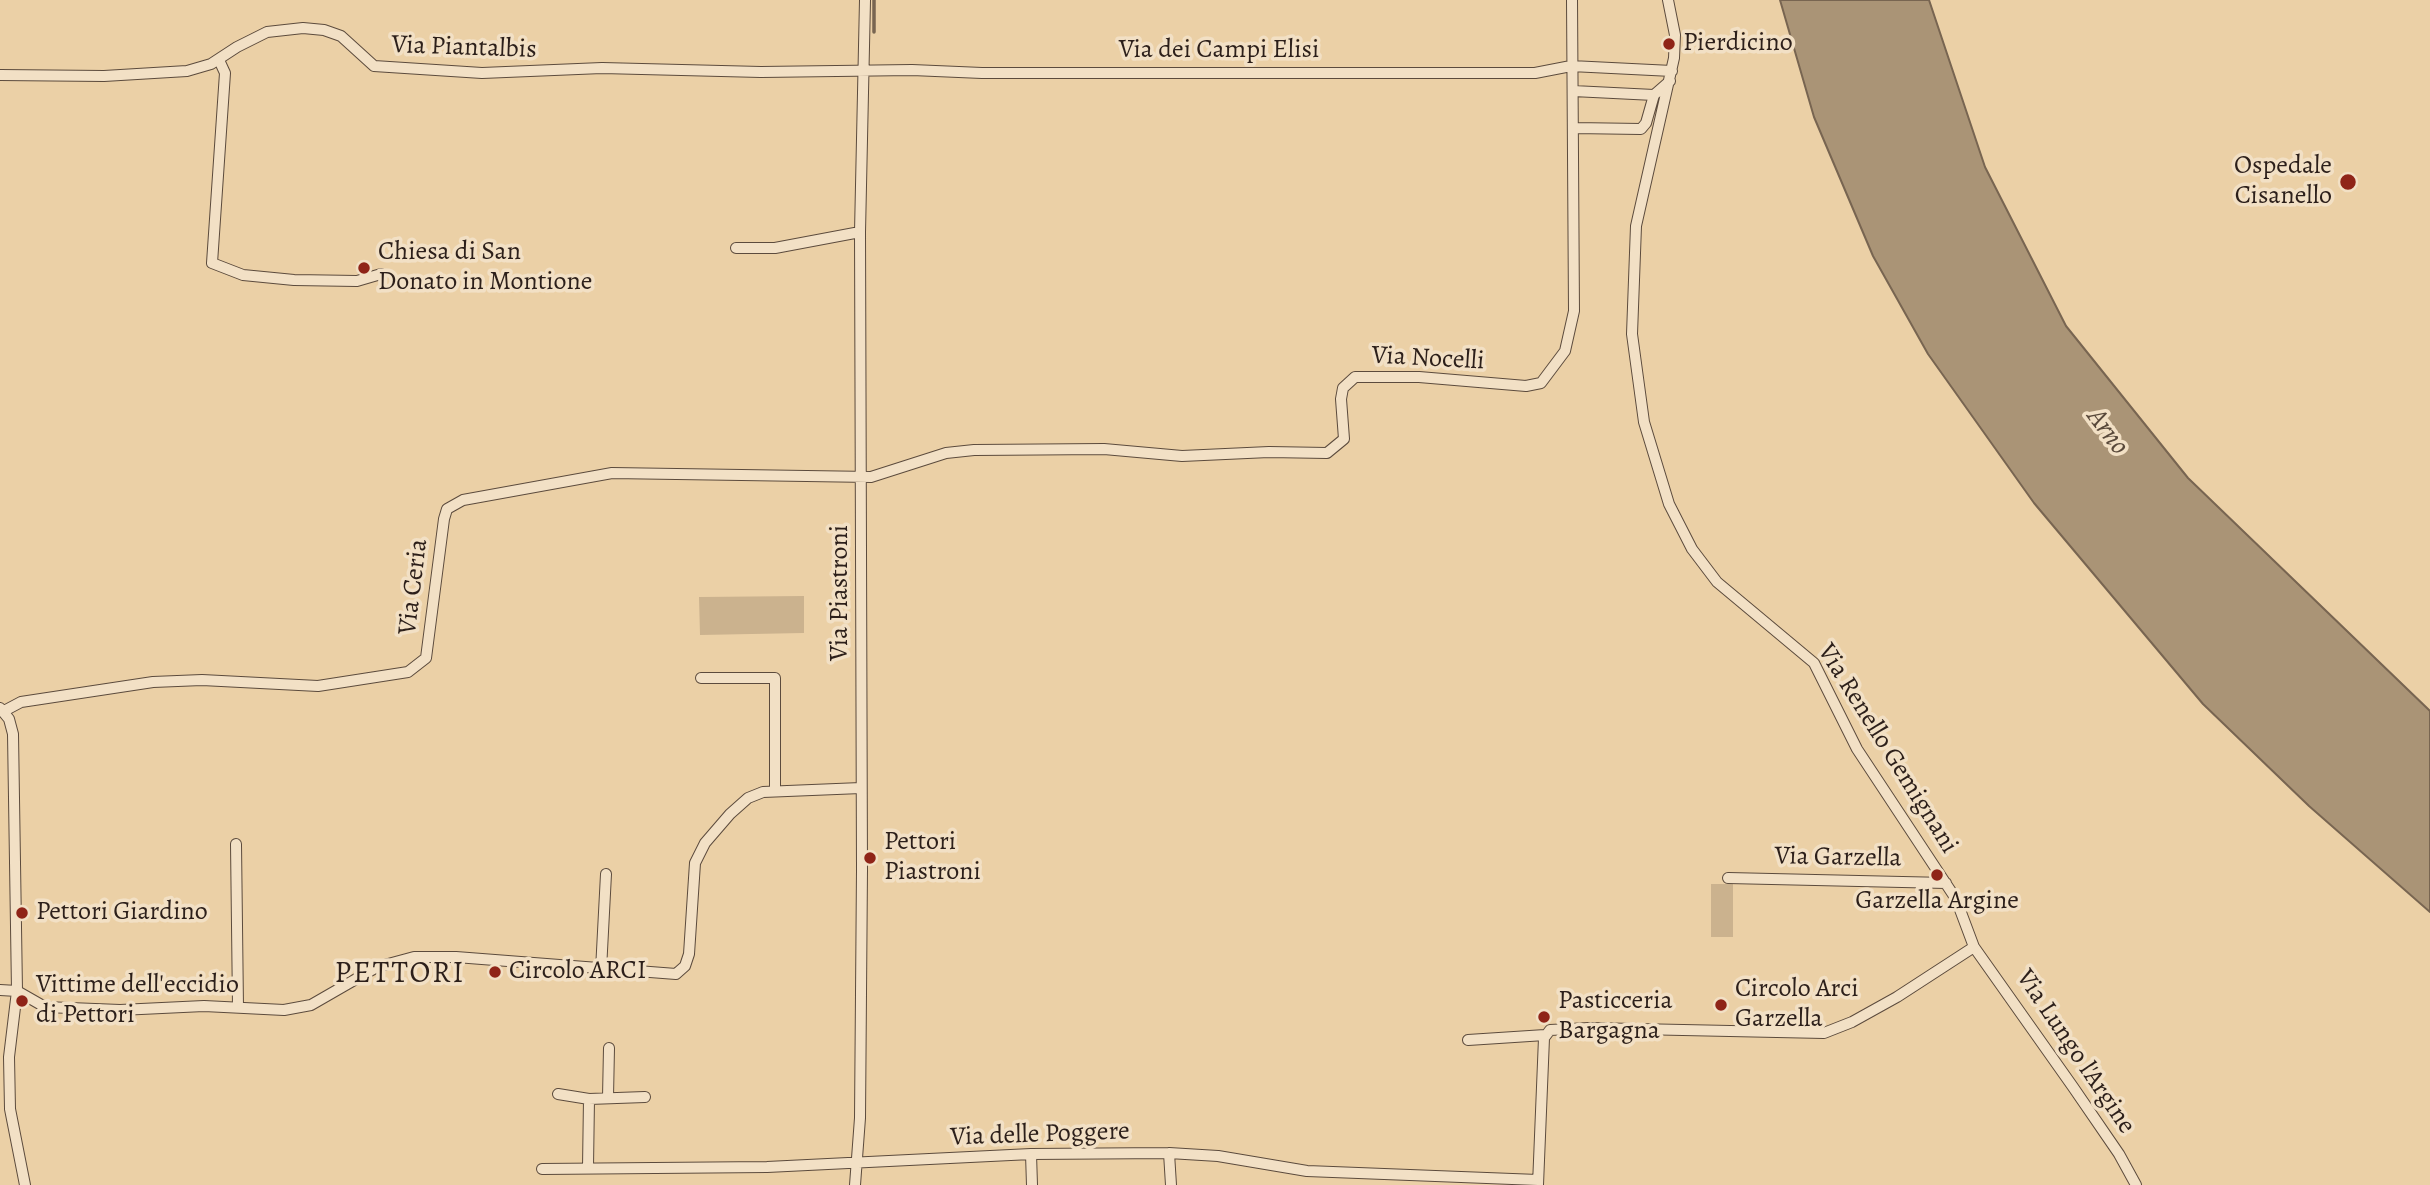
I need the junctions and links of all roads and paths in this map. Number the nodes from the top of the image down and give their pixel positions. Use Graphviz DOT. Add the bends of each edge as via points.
graph roads {
  1 [pos="865,0"];
  2 [pos="1572,0"];
  3 [pos="1668,0"];
  4 [pos="219,60"];
  5 [pos="1571,66"];
  6 [pos="865,71"];
  7 [pos="0,75"];
  8 [pos="1671,76"];
  9 [pos="1573,91"];
  10 [pos="1654,95"];
  11 [pos="1574,128"];
  12 [pos="860,232"];
  13 [pos="736,248"];
  14 [pos="381,274"];
  15 [pos="861,478"];
  16 [pos="701,678"];
  17 [pos="2,709"];
  18 [pos="861,788"];
  19 [pos="775,790"];
  20 [pos="236,844"];
  21 [pos="606,874"];
  22 [pos="1728,877"];
  23 [pos="1946,883"];
  24 [pos="1974,947"];
  25 [pos="601,970"];
  26 [pos="0,990"];
  27 [pos="17,991"];
  28 [pos="33,1002"];
  29 [pos="238,1007"];
  30 [pos="14,1019"];
  31 [pos="1545,1035"];
  32 [pos="1468,1040"];
  33 [pos="609,1048"];
  34 [pos="558,1094"];
  35 [pos="608,1097"];
  36 [pos="645,1097"];
  37 [pos="589,1099"];
  38 [pos="1170,1153"];
  39 [pos="1031,1154"];
  40 [pos="858,1163"];
  41 [pos="588,1167"];
  42 [pos="542,1168"];
  43 [pos="1538,1183"];
  44 [pos="25,1185"];
  45 [pos="855,1185"];
  46 [pos="1032,1185"];
  47 [pos="1171,1185"];
  48 [pos="2136,1185"];
  1 -- 6 [label="street, Via Piastroni"];
  2 -- 5 [label="street, Via Nocelli"];
  3 -- 8 [label="street, Via Renello Gemignani" via="1675,35"];
  4 -- 6 [label="street, Via Piantalbis" via="267,32 303,28 341,36 369,63 382,66 498,74 587,68"];
  4 -- 7 [label="street, Via Piantalbis" via="187,71"];
  4 -- 14 [label="street" via="225,73 212,263 243,275 294,279 357,281"];
  5 -- 6 [label="street, Via dei Campi Elisi" via="1535,73"];
  5 -- 8 [label="street"];
  5 -- 9 [label="street, Via Nocelli"];
  6 -- 12 [label="street, Via Piastroni"];
  8 -- 10 [label="street"];
  8 -- 23 [label="street, Via Renello Gemignani" via="1639,208 1633,256 1633,353 1655,464 1675,515 1700,560 1733,598 1814,663 1857,749"];
  9 -- 10 [label="street"];
  9 -- 11 [label="street, Via Nocelli"];
  10 -- 11 [label="street" via="1641,129"];
  11 -- 15 [label="street, Via Nocelli" via="1573,325 1565,351 1541,383 1355,377 1343,388 1341,399 1344,439 1327,453 1182,456 1104,449 974,450 946,453 886,475"];
  12 -- 13 [label="street" via="775,248"];
  12 -- 15 [label="street, Via Piastroni"];
  15 -- 17 [label="street, Via Ceria" via="612,473 463,500 447,509 444,519 426,658 408,672 318,685 153,682"];
  15 -- 18 [label="street, Via Piastroni"];
  16 -- 19 [label="street" via="775,678"];
  17 -- 27 [label="street" via="12,727 15,756"];
  18 -- 19 [label="street"];
  18 -- 40 [label="street, Via Piastroni"];
  19 -- 25 [label="street" via="742,802 698,856 693,873 691,940 682,970 667,975"];
  20 -- 29 [label="street"];
  21 -- 25 [label="street"];
  22 -- 23 [label="street, Via Garzella"];
  23 -- 24 [label="street, Via Renello Gemignani"];
  24 -- 31 [label="street" via="1896,997 1824,1033 1589,1028 1554,1029"];
  24 -- 48 [label="street, Via Lungo l'Argine" via="2011,995"];
  25 -- 29 [label="street" via="414,957 377,967 301,1008"];
  26 -- 27 [label="street"];
  27 -- 28 [label="street"];
  27 -- 30 [label="street"];
  28 -- 29 [label="street" via="45,1007 120,1010"];
  28 -- 30 [label="street"];
  30 -- 44 [label="street" via="10,1109"];
  31 -- 32 [label="street"];
  31 -- 43 [label="street"];
  33 -- 35 [label="street"];
  34 -- 37 [label="street"];
  35 -- 36 [label="street"];
  35 -- 37 [label="street"];
  37 -- 41 [label="street"];
  38 -- 39 [label="street, Via delle Poggere"];
  38 -- 43 [label="street, Via delle Poggere" via="1307,1171"];
  38 -- 47 [label="street"];
  39 -- 40 [label="street, Via delle Poggere"];
  39 -- 46 [label="street"];
  40 -- 41 [label="street, Via delle Poggere"];
  40 -- 45 [label="street, Via Piastroni"];
  41 -- 42 [label="street, Via delle Poggere"];
}
